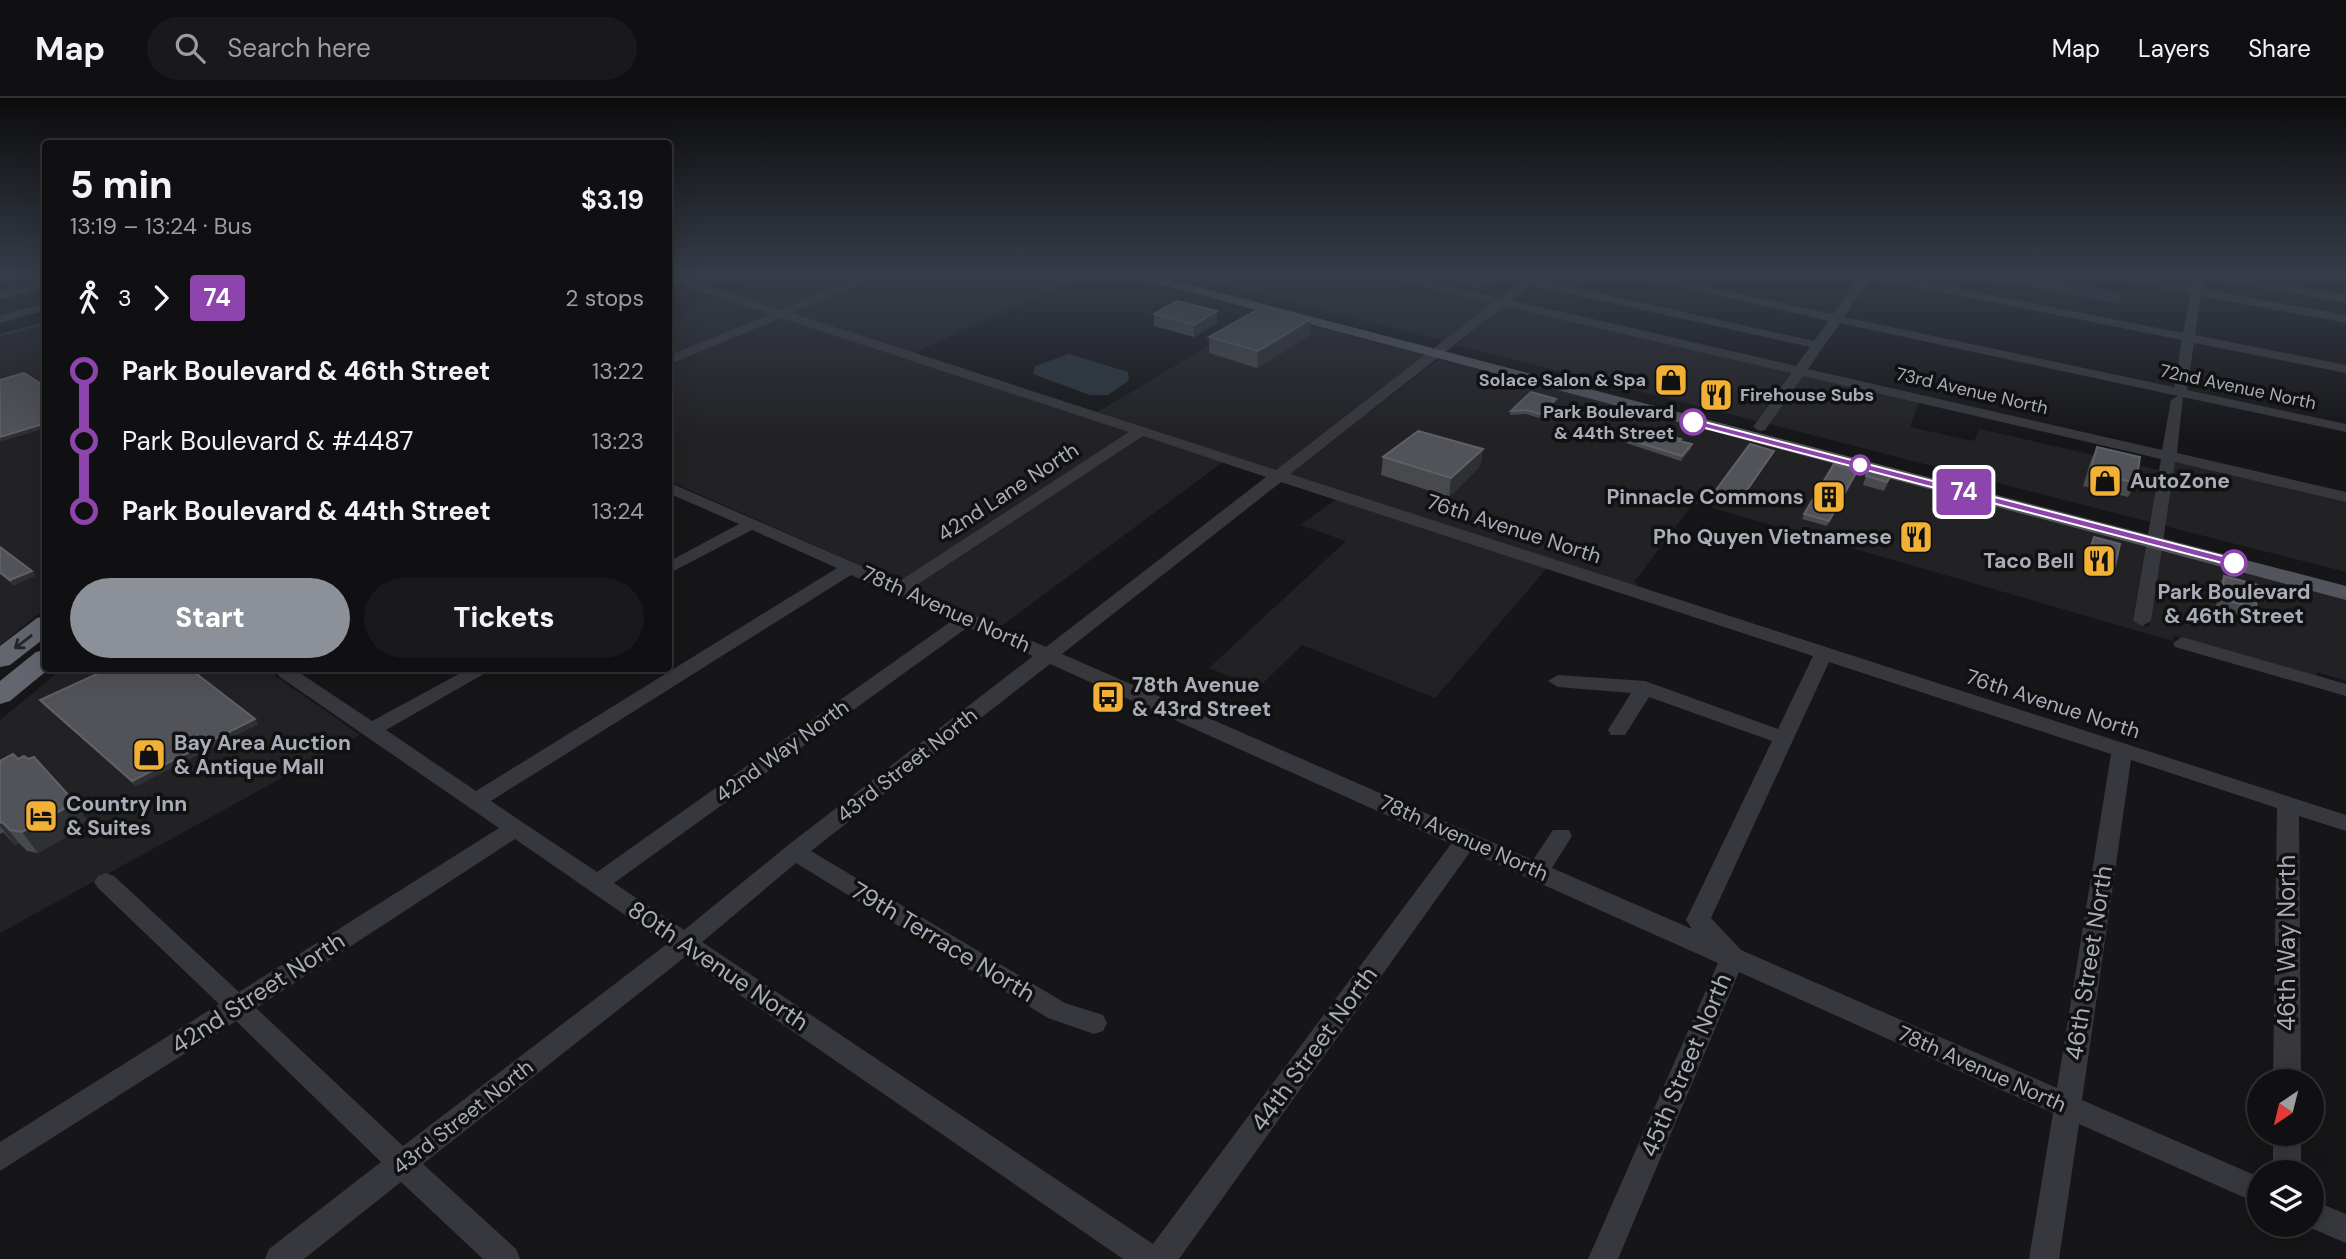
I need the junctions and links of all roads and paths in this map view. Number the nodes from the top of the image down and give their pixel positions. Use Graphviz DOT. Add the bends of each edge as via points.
graph roads {
  1 [pos="748,328"];
  2 [pos="826,328"];
  3 [pos="1354,328"];
  4 [pos="1366,328"];
  5 [pos="1470,328"];
  6 [pos="1616,328"];
  7 [pos="1745,328"];
  8 [pos="1828,328"];
  9 [pos="1881,328"];
  10 [pos="2139,328"];
  11 [pos="2190,328"];
  12 [pos="2189,338"];
  13 [pos="1816,345"];
  14 [pos="1442,351"];
  15 [pos="672,359"];
  16 [pos="2346,369"];
  17 [pos="1798,370"];
  18 [pos="2179,396"];
  19 [pos="1693,422"];
  20 [pos="1760,427"];
  21 [pos="2346,428"];
  22 [pos="1141,431"];
  23 [pos="1782,445"];
  24 [pos="1854,452"];
  25 [pos="2169,456"];
  26 [pos="1278,476"];
  27 [pos="672,489"];
  28 [pos="2346,497"];
  29 [pos="752,524"];
  30 [pos="2156,535"];
  31 [pos="672,567"];
  32 [pos="850,567"];
  33 [pos="2346,577"];
  34 [pos="899,589"];
  35 [pos="2346,593"];
  36 [pos="967,619"];
  37 [pos="2142,621"];
  38 [pos="42,627"];
  39 [pos="2182,643"];
  40 [pos="1824,653"];
  41 [pos="1048,655"];
  42 [pos="0,659"];
  43 [pos="42,661"];
  44 [pos="285,672"];
  45 [pos="478,672"];
  46 [pos="1558,681"];
  47 [pos="1645,687"];
  48 [pos="2346,690"];
  49 [pos="0,695"];
  50 [pos="371,730"];
  51 [pos="1618,730"];
  52 [pos="1785,739"];
  53 [pos="2122,750"];
  54 [pos="475,801"];
  55 [pos="2288,804"];
  56 [pos="2346,824"];
  57 [pos="516,828"];
  58 [pos="1561,836"];
  59 [pos="1467,839"];
  60 [pos="795,852"];
  61 [pos="1538,871"];
  62 [pos="106,882"];
  63 [pos="597,884"];
  64 [pos="685,943"];
  65 [pos="1733,958"];
  66 [pos="239,1005"];
  67 [pos="1094,1023"];
  68 [pos="2287,1069"];
  69 [pos="2067,1107"];
  70 [pos="0,1158"];
  71 [pos="401,1164"];
  72 [pos="2247,1186"];
  73 [pos="2324,1219"];
  74 [pos="2346,1229"];
  75 [pos="281,1259"];
  76 [pos="505,1259"];
  77 [pos="1149,1259"];
  78 [pos="1161,1259"];
  79 [pos="1602,1259"];
  80 [pos="2044,1259"];
  1 -- 15 [label="street"];
  2 -- 22 [label="street, 76th Avenue North"];
  3 -- 14 [label="main road"];
  4 -- 14 [label="main road"];
  5 -- 14 [label="street, 43rd Street North"];
  6 -- 17 [label="street, 73rd Avenue North"];
  7 -- 13 [label="street"];
  8 -- 13 [label="street"];
  9 -- 18 [label="street, 72nd Avenue North"];
  10 -- 12 [label="street"];
  11 -- 12 [label="street"];
  12 -- 16 [label="street"];
  12 -- 18 [label="street"];
  13 -- 17 [label="street"];
  14 -- 19 [label="main road"];
  14 -- 20 [label="main road"];
  14 -- 26 [label="street, 43rd Street North"];
  17 -- 20 [label="street"];
  17 -- 25 [label="street, 73rd Avenue North"];
  18 -- 21 [label="street, 72nd Avenue North"];
  18 -- 25 [label="street"];
  19 -- 20 [label="main road"];
  19 -- 23 [label="main road"];
  20 -- 24 [label="main road"];
  22 -- 26 [label="street, 76th Avenue North"];
  22 -- 34 [label="street, 42nd Lane North"];
  23 -- 24 [label="main road"];
  23 -- 30 [label="main road"];
  24 -- 30 [label="main road"];
  25 -- 28 [label="street, 73rd Avenue North"];
  25 -- 30 [label="street"];
  26 -- 40 [label="street, 76th Avenue North"];
  26 -- 41 [label="street, 43rd Street North"];
  27 -- 29 [label="street, 78th Avenue North"];
  29 -- 31 [label="street"];
  29 -- 32 [label="street, 78th Avenue North"];
  30 -- 33 [label="main road"];
  30 -- 35 [label="main road"];
  30 -- 37 [label="street"];
  32 -- 34 [label="street, 78th Avenue North"];
  32 -- 54 [label="street"];
  34 -- 36 [label="street, 78th Avenue North"];
  36 -- 41 [label="street, 78th Avenue North"];
  36 -- 63 [label="street, 42nd Way North"];
  38 -- 42 [label="highway, one-way"];
  39 -- 48 [label="street"];
  40 -- 52 [label="street, 45th Street North"];
  40 -- 53 [label="street, 76th Avenue North"];
  41 -- 59 [label="street, 78th Avenue North"];
  41 -- 60 [label="street, 43rd Street North"];
  43 -- 49 [label="highway"];
  44 -- 50 [label="street, 80th Avenue North"];
  45 -- 50 [label="street"];
  46 -- 47 [label="street" via="1596,679"];
  47 -- 51 [label="street"];
  47 -- 52 [label="street"];
  50 -- 54 [label="street, 80th Avenue North"];
  52 -- 65 [label="street, 45th Street North" via="1698,920"];
  53 -- 55 [label="street, 76th Avenue North"];
  53 -- 69 [label="street, 46th Street North"];
  54 -- 57 [label="street, 80th Avenue North"];
  55 -- 56 [label="street, 76th Avenue North"];
  55 -- 68 [label="street, 46th Way North"];
  57 -- 63 [label="street, 80th Avenue North"];
  57 -- 66 [label="street, 42nd Street North"];
  58 -- 61 [label="street"];
  59 -- 61 [label="street, 78th Avenue North"];
  59 -- 78 [label="street, 44th Street North"];
  60 -- 64 [label="street, 43rd Street North"];
  60 -- 67 [label="street, 79th Terrace North" via="1057,1011"];
  61 -- 65 [label="street, 78th Avenue North"];
  62 -- 66 [label="street"];
  63 -- 64 [label="street, 80th Avenue North"];
  64 -- 71 [label="street, 43rd Street North"];
  64 -- 77 [label="street, 80th Avenue North"];
  65 -- 69 [label="street, 78th Avenue North"];
  65 -- 79 [label="street, 45th Street North"];
  66 -- 70 [label="street, 42nd Street North"];
  66 -- 71 [label="street"];
  69 -- 72 [label="street, 78th Avenue North"];
  69 -- 80 [label="street, 46th Street North"];
  71 -- 75 [label="street, 43rd Street North"];
  71 -- 76 [label="street"];
  73 -- 74 [label="street"];
}
